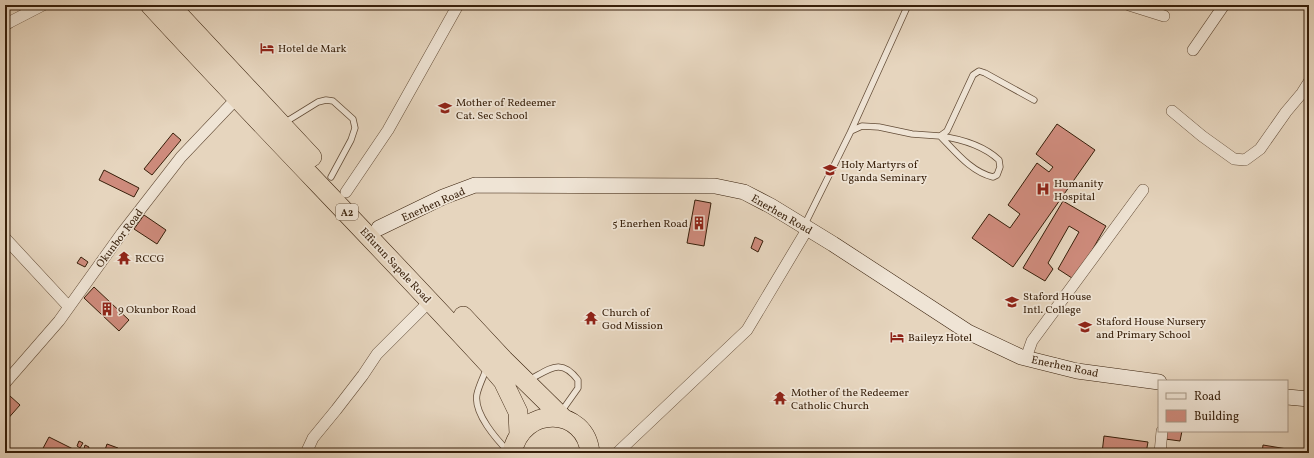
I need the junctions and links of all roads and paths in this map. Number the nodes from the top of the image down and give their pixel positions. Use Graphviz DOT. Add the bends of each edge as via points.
graph roads {
  1 [pos="43,5"];
  2 [pos="150,5"];
  3 [pos="458,5"];
  4 [pos="908,5"];
  5 [pos="1129,5"];
  6 [pos="1224,5"];
  7 [pos="179,8"];
  8 [pos="1164,16"];
  9 [pos="5,25"];
  10 [pos="1193,50"];
  11 [pos="1309,82"];
  12 [pos="1305,96"];
  13 [pos="237,98"];
  14 [pos="1034,100"];
  15 [pos="1172,111"];
  16 [pos="281,124"];
  17 [pos="851,131"];
  18 [pos="940,136"];
  19 [pos="331,177"];
  20 [pos="1143,190"];
  21 [pos="346,192"];
  22 [pos="806,227"];
  23 [pos="379,228"];
  24 [pos="5,238"];
  25 [pos="430,301"];
  26 [pos="69,307"];
  27 [pos="1026,358"];
  28 [pos="488,363"];
  29 [pos="526,382"];
  30 [pos="1158,382"];
  31 [pos="5,383"];
  32 [pos="1288,397"];
  33 [pos="1309,399"];
  34 [pos="562,417"];
  35 [pos="1162,432"];
  36 [pos="519,434"];
  37 [pos="591,451"];
  38 [pos="306,453"];
  39 [pos="511,453"];
  40 [pos="617,453"];
  41 [pos="1160,453"];
  1 -- 9 [label="street"];
  2 -- 13 [label="highway, Effurun Sapele Road / A2"];
  3 -- 21 [label="street" via="388,130"];
  4 -- 17 [label="lane"];
  5 -- 8 [label="street"];
  6 -- 10 [label="street"];
  7 -- 16 [label="highway, Effurun Sapele Road / A2"];
  11 -- 12 [label="street"];
  12 -- 15 [label="street" via="1286,112 1260,149 1245,160 1234,159"];
  13 -- 25 [label="highway, Effurun Sapele Road / A2"];
  13 -- 26 [label="street, Okunbor Road" via="182,157 122,233"];
  14 -- 18 [label="lane" via="979,71 973,75 947,131"];
  16 -- 19 [label="highway, Effurun Sapele Road / A2"];
  16 -- 19 [label="lane" via="326,100 333,101 353,119 351,140"];
  17 -- 18 [label="lane" via="862,126"];
  17 -- 22 [label="lane"];
  18 -- 18 [label="lane" via="974,169 985,176 997,175 999,160 993,154 958,138"];
  19 -- 21 [label="highway, Effurun Sapele Road / A2"];
  20 -- 27 [label="street" via="1032,341"];
  21 -- 23 [label="highway, Effurun Sapele Road / A2"];
  22 -- 23 [label="street, Enerhen Road" via="744,192 715,186 475,185 443,197"];
  22 -- 27 [label="street, Enerhen Road" via="968,332"];
  22 -- 40 [label="street" via="747,330"];
  23 -- 29 [label="highway, Effurun Sapele Road / A2"];
  24 -- 26 [label="street"];
  25 -- 28 [label="highway, Effurun Sapele Road / A2"];
  25 -- 38 [label="street" via="376,354 363,375 313,438"];
  26 -- 31 [label="street, Okunbor Road"];
  27 -- 30 [label="street, Enerhen Road" via="1076,371"];
  28 -- 36 [label="highway, Effurun Sapele Road / A2" via="512,397 518,412"];
  28 -- 39 [label="lane" via="477,394 478,408 498,441"];
  29 -- 34 [label="highway, Effurun Sapele Road / A2"];
  29 -- 34 [label="lane" via="552,368 567,368 573,373 578,380 578,388"];
  32 -- 33 [label="street"];
  34 -- 36 [label="highway" via="539,419"];
  34 -- 37 [label="highway, A2" via="576,425 584,434"];
  35 -- 41 [label="street"];
  36 -- 39 [label="highway, A2"];
}
